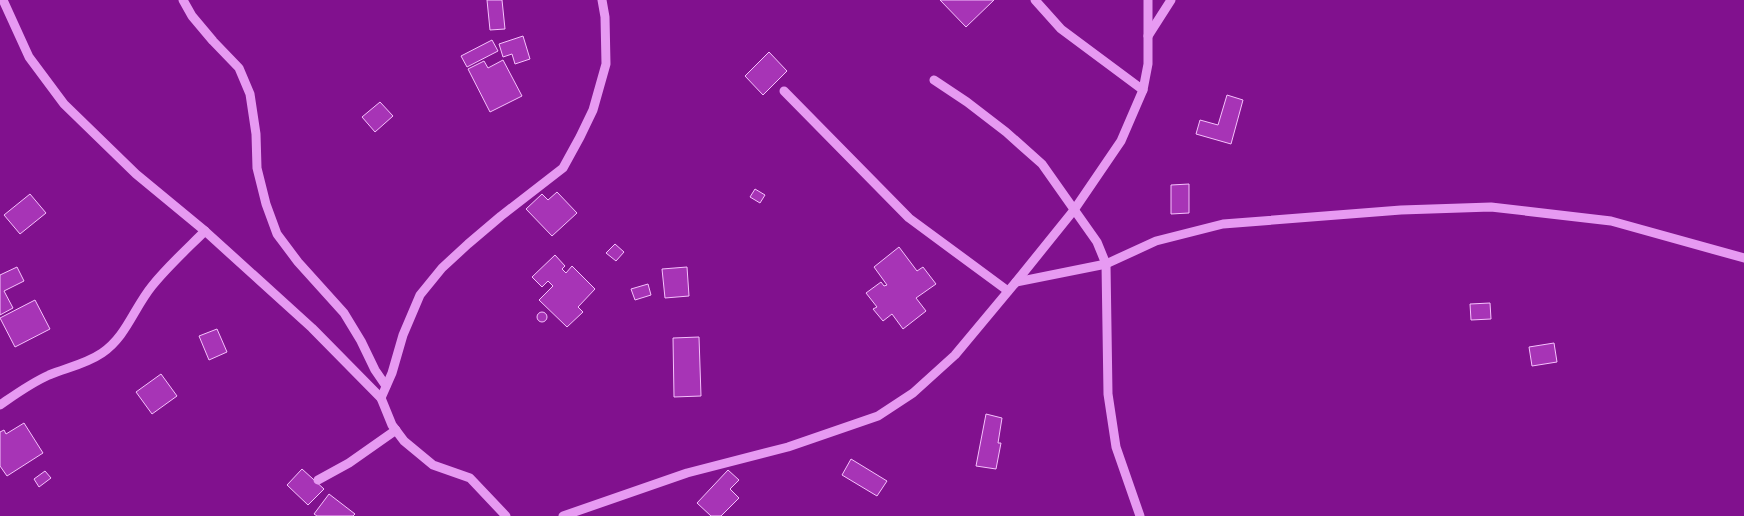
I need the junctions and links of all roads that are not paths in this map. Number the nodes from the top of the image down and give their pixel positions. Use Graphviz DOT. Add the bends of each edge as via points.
graph roads {
  1 [pos="3,0"];
  2 [pos="183,0"];
  3 [pos="602,0"];
  4 [pos="1035,0"];
  5 [pos="1148,0"];
  6 [pos="1171,0"];
  7 [pos="1148,36"];
  8 [pos="934,80"];
  9 [pos="1143,90"];
  10 [pos="784,91"];
  11 [pos="1074,210"];
  12 [pos="205,231"];
  13 [pos="1744,258"];
  14 [pos="1106,264"];
  15 [pos="1016,282"];
  16 [pos="1008,291"];
  17 [pos="386,386"];
  18 [pos="381,398"];
  19 [pos="0,405"];
  20 [pos="396,430"];
  21 [pos="318,480"];
  22 [pos="506,516"];
  23 [pos="564,516"];
  24 [pos="1140,516"];
  1 -- 12 [label="street" via="29,57 64,104 136,174"];
  2 -- 17 [label="street" via="192,16 239,68 250,94 257,168 277,234 344,313"];
  3 -- 17 [label="street" via="606,64 593,110 576,145 563,168 468,244 420,295"];
  4 -- 9 [label="street" via="1061,29"];
  5 -- 7 [label="street"];
  6 -- 7 [label="street"];
  7 -- 9 [label="street" via="1148,64"];
  8 -- 11 [label="street" via="1006,132 1042,164"];
  9 -- 11 [label="street" via="1121,141"];
  10 -- 16 [label="street" via="909,218"];
  11 -- 14 [label="street" via="1097,242"];
  11 -- 15 [label="street"];
  12 -- 18 [label="street" via="312,328"];
  12 -- 19 [label="street" via="170,265 117,339 102,353 27,386"];
  13 -- 14 [label="street" via="1611,221 1491,207 1401,210 1223,224 1156,241"];
  14 -- 15 [label="street"];
  14 -- 24 [label="street" via="1108,394 1116,447"];
  15 -- 16 [label="street"];
  16 -- 23 [label="street" via="955,354 914,393 878,416 788,447 687,473"];
  17 -- 18 [label="street"];
  18 -- 20 [label="street"];
  20 -- 21 [label="street"];
  20 -- 22 [label="street" via="433,465 470,478"];
}
